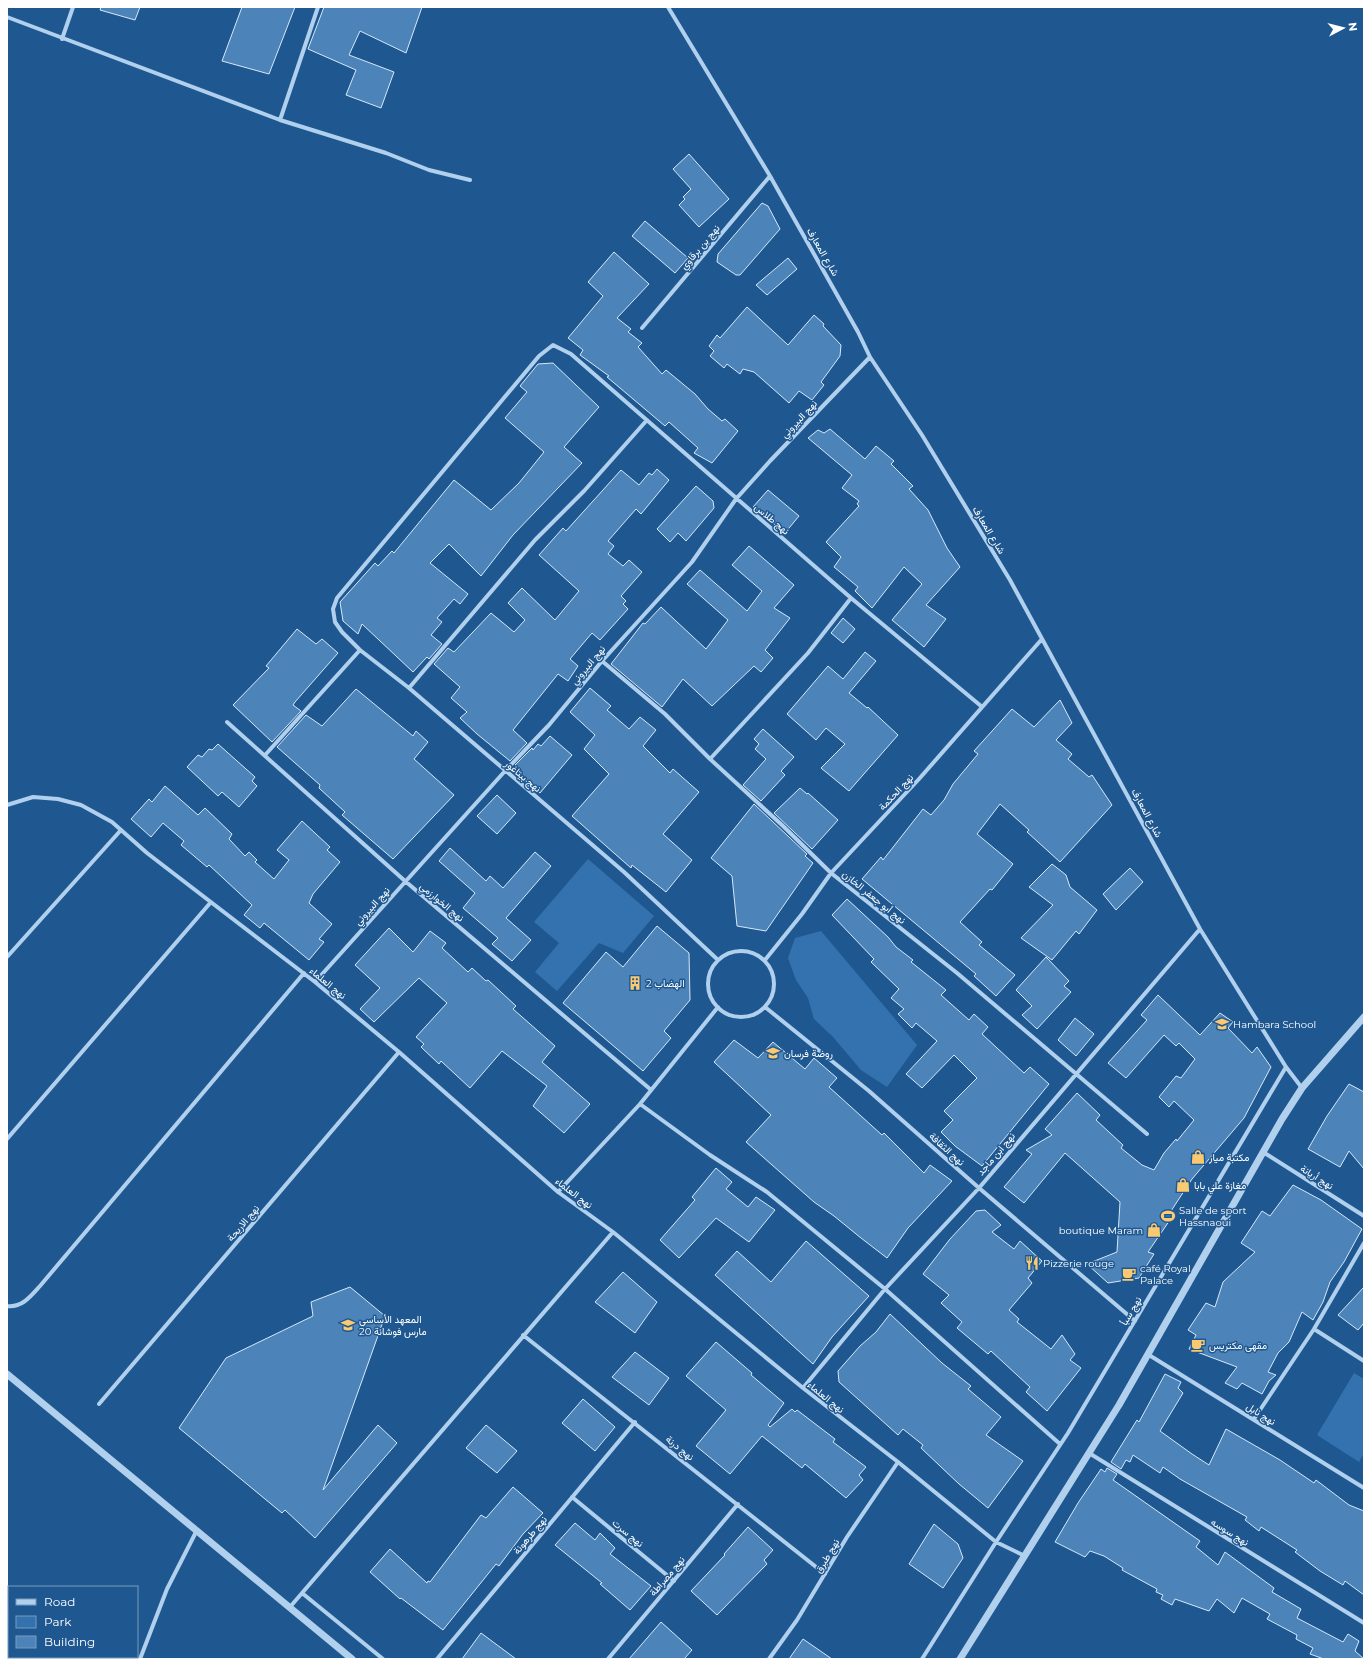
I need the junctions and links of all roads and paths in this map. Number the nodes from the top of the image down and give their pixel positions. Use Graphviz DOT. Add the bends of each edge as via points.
graph roads {
  1 [pos="73,7"];
  2 [pos="318,7"];
  3 [pos="668,7"];
  4 [pos="7,17"];
  5 [pos="62,39"];
  6 [pos="280,120"];
  7 [pos="770,176"];
  8 [pos="470,180"];
  9 [pos="642,328"];
  10 [pos="870,357"];
  11 [pos="646,420"];
  12 [pos="736,499"];
  13 [pos="336,598"];
  14 [pos="851,598"];
  15 [pos="1042,639"];
  16 [pos="360,650"];
  17 [pos="602,661"];
  18 [pos="409,688"];
  19 [pos="981,706"];
  20 [pos="227,722"];
  21 [pos="266,754"];
  22 [pos="710,759"];
  23 [pos="505,771"];
  24 [pos="7,805"];
  25 [pos="121,830"];
  26 [pos="831,873"];
  27 [pos="405,882"];
  28 [pos="211,902"];
  29 [pos="1200,929"];
  30 [pos="7,956"];
  31 [pos="718,960"];
  32 [pos="765,960"];
  33 [pos="304,973"];
  34 [pos="315,982"];
  35 [pos="718,1007"];
  36 [pos="765,1007"];
  37 [pos="1364,1017"];
  38 [pos="399,1052"];
  39 [pos="1286,1067"];
  40 [pos="1076,1074"];
  41 [pos="1302,1088"];
  42 [pos="650,1089"];
  43 [pos="640,1104"];
  44 [pos="1147,1134"];
  45 [pos="7,1139"];
  46 [pos="1262,1152"];
  47 [pos="979,1188"];
  48 [pos="558,1192"];
  49 [pos="1364,1216"];
  50 [pos="613,1232"];
  51 [pos="1364,1243"];
  52 [pos="884,1289"];
  53 [pos="7,1306"];
  54 [pos="1135,1321"];
  55 [pos="1314,1329"];
  56 [pos="523,1335"];
  57 [pos="1149,1354"];
  58 [pos="1364,1361"];
  59 [pos="7,1374"];
  60 [pos="803,1388"];
  61 [pos="99,1404"];
  62 [pos="1254,1419"];
  63 [pos="635,1422"];
  64 [pos="1060,1444"];
  65 [pos="1089,1454"];
  66 [pos="898,1462"];
  67 [pos="1364,1488"];
  68 [pos="572,1497"];
  69 [pos="738,1504"];
  70 [pos="197,1530"];
  71 [pos="996,1542"];
  72 [pos="1025,1556"];
  73 [pos="825,1574"];
  74 [pos="674,1581"];
  75 [pos="302,1593"];
  76 [pos="290,1607"];
  77 [pos="1364,1623"];
  78 [pos="140,1659"];
  79 [pos="352,1659"];
  80 [pos="383,1659"];
  81 [pos="437,1659"];
  82 [pos="608,1659"];
  83 [pos="769,1659"];
  84 [pos="922,1659"];
  85 [pos="960,1659"];
  1 -- 5 [label="street"];
  2 -- 6 [label="street"];
  3 -- 7 [label="street, شارع المعارف"];
  4 -- 5 [label="street"];
  5 -- 6 [label="street"];
  6 -- 8 [label="street" via="386,153 429,170"];
  7 -- 9 [label="street, نهج بن برقاوي"];
  7 -- 10 [label="street, شارع المعارف"];
  10 -- 12 [label="street, نهج البيروني"];
  10 -- 15 [label="street, شارع المعارف" via="922,435 1010,580"];
  11 -- 12 [label="street, نهج طلاس"];
  11 -- 13 [label="street, نهج طلاس" via="571,354 553,345 539,356 514,384"];
  11 -- 18 [label="street" via="584,491 535,540"];
  12 -- 14 [label="street, نهج طلاس"];
  12 -- 17 [label="street, نهج البيروني" via="692,562"];
  13 -- 16 [label="street, نهج بيتاغور" via="333,609 335,622"];
  14 -- 19 [label="street, نهج طلاس"];
  14 -- 22 [label="street" via="808,653"];
  15 -- 19 [label="street, نهج الحكمة"];
  15 -- 29 [label="street, شارع المعارف"];
  16 -- 18 [label="street, نهج بيتاغور"];
  16 -- 21 [label="street"];
  17 -- 22 [label="street, نهج أبو جعفر الخازن" via="665,714"];
  17 -- 23 [label="street, نهج البيروني" via="549,725"];
  18 -- 23 [label="street, نهج بيتاغور"];
  19 -- 26 [label="street, نهج الحكمة" via="919,779"];
  20 -- 21 [label="street, نهج الخوارزمي"];
  21 -- 27 [label="street, نهج الخوارزمي"];
  22 -- 26 [label="street, نهج أبو جعفر الخازن"];
  23 -- 27 [label="street, نهج البيروني"];
  23 -- 31 [label="street, نهج بيتاغور" via="624,872"];
  24 -- 25 [label="street, نهج العلماء" via="33,797 58,799 81,805 112,822"];
  25 -- 28 [label="street, نهج العلماء"];
  25 -- 30 [label="street"];
  26 -- 32 [label="street, نهج الحكمة"];
  26 -- 40 [label="street, نهج أبو جعفر الخازن" via="957,973"];
  27 -- 34 [label="street, نهج البيروني"];
  27 -- 42 [label="street, نهج الخوارزمي"];
  28 -- 33 [label="street, نهج العلماء"];
  28 -- 45 [label="street"];
  29 -- 39 [label="street, شارع المعارف"];
  29 -- 40 [label="street, نهج ابن ماجد"];
  31 -- 32 [label="street" via="729,952 741,950 754,952"];
  31 -- 35 [label="street" via="710,970 708,984 710,996"];
  32 -- 36 [label="street" via="772,971 775,984 772,996"];
  33 -- 34 [label="street, نهج العلماء"];
  33 -- 53 [label="street" via="40,1286 23,1303 13,1307"];
  34 -- 38 [label="street, نهج العلماء"];
  35 -- 36 [label="street" via="729,1015 741,1017 754,1015"];
  35 -- 42 [label="street"];
  36 -- 47 [label="street, نهج الثقافة" via="869,1091"];
  37 -- 41 [label="street"];
  38 -- 48 [label="street, نهج العلماء"];
  38 -- 61 [label="street, نهج الاريحة"];
  39 -- 41 [label="street"];
  39 -- 54 [label="street, نهج سبأ"];
  40 -- 44 [label="street, نهج أبو جعفر الخازن"];
  40 -- 47 [label="street, نهج ابن ماجد"];
  41 -- 46 [label="street"];
  42 -- 43 [label="street"];
  43 -- 48 [label="street"];
  43 -- 52 [label="street" via="710,1155 767,1192"];
  46 -- 49 [label="street, نهج أريانة"];
  46 -- 57 [label="street"];
  47 -- 52 [label="street, نهج ابن ماجد"];
  47 -- 54 [label="street, نهج الثقافة"];
  48 -- 50 [label="street, نهج العلماء"];
  50 -- 56 [label="street"];
  50 -- 60 [label="street, نهج العلماء"];
  51 -- 55 [label="street"];
  52 -- 60 [label="street, نهج ابن ماجد"];
  52 -- 64 [label="street"];
  54 -- 64 [label="street, نهج سبأ"];
  55 -- 58 [label="street"];
  55 -- 62 [label="street"];
  56 -- 63 [label="street, نهج درنة"];
  56 -- 75 [label="street"];
  57 -- 62 [label="street, نهج نابل"];
  57 -- 65 [label="street"];
  59 -- 70 [label="street"];
  60 -- 66 [label="street, نهج العلماء"];
  62 -- 67 [label="street, نهج نابل"];
  63 -- 68 [label="street, نهج طرهونة"];
  63 -- 69 [label="street, نهج درنة"];
  64 -- 71 [label="street, نهج سبأ"];
  65 -- 72 [label="street"];
  65 -- 77 [label="street, نهج سوسه"];
  66 -- 71 [label="street, نهج العلماء"];
  66 -- 73 [label="street, نهج طبرق"];
  68 -- 74 [label="street, نهج سرت"];
  68 -- 81 [label="street, نهج طرهونة"];
  69 -- 73 [label="street, نهج درنة"];
  69 -- 74 [label="street, نهج مصراطة"];
  70 -- 76 [label="street"];
  70 -- 78 [label="street" via="167,1589"];
  71 -- 72 [label="street, نهج العلماء"];
  71 -- 84 [label="street, نهج سبأ"];
  72 -- 85 [label="street"];
  73 -- 83 [label="street, نهج طبرق"];
  74 -- 82 [label="street, نهج مصراطة"];
  75 -- 76 [label="street"];
  75 -- 80 [label="street"];
  76 -- 79 [label="street"];
}
